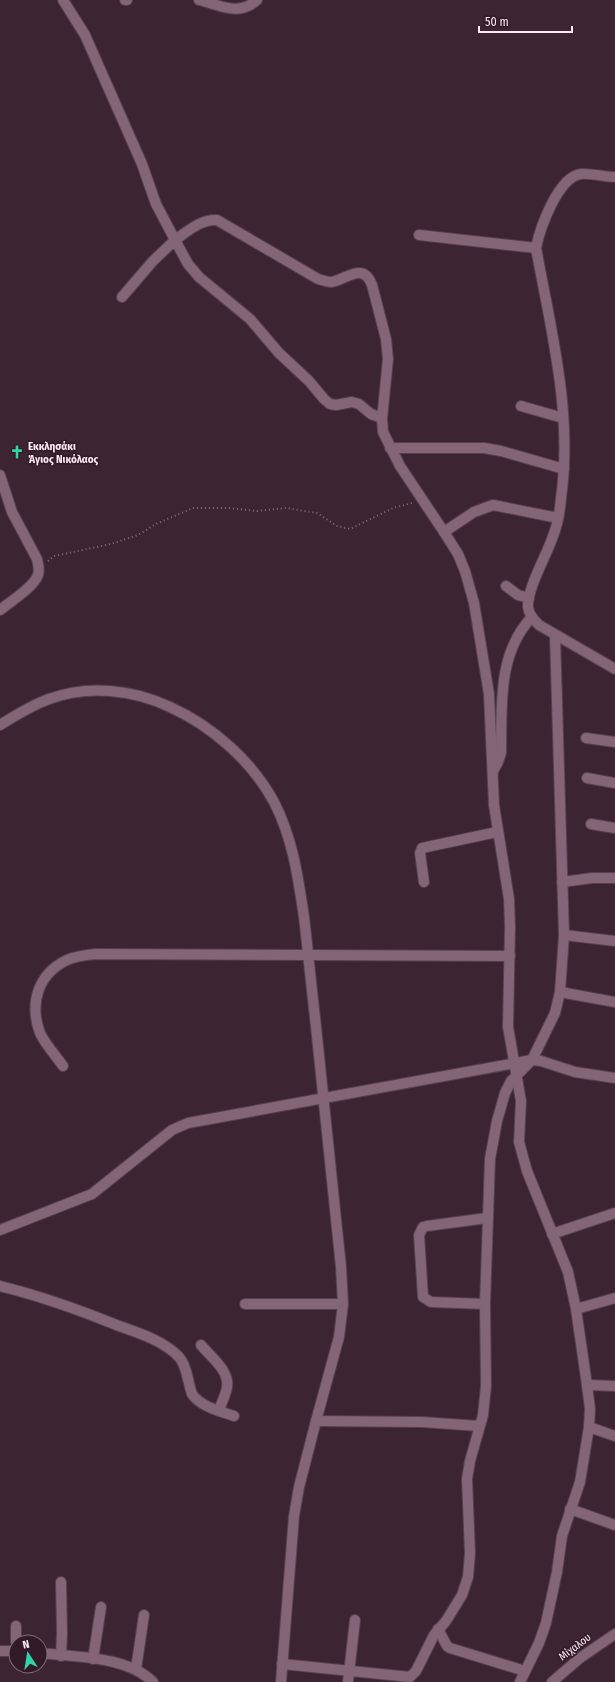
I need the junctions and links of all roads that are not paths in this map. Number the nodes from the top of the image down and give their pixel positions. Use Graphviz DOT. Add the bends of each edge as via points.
graph roads {
  1 [pos="199,0"];
  2 [pos="257,0"];
  3 [pos="66,1"];
  4 [pos="615,177"];
  5 [pos="420,235"];
  6 [pos="175,240"];
  7 [pos="536,248"];
  8 [pos="122,297"];
  9 [pos="520,406"];
  10 [pos="382,418"];
  11 [pos="563,418"];
  12 [pos="390,448"];
  13 [pos="564,469"];
  14 [pos="0,475"];
  15 [pos="558,518"];
  16 [pos="444,532"];
  17 [pos="506,586"];
  18 [pos="529,598"];
  19 [pos="0,610"];
  20 [pos="532,617"];
  21 [pos="555,635"];
  22 [pos="615,669"];
  23 [pos="0,725"];
  24 [pos="586,738"];
  25 [pos="615,742"];
  26 [pos="492,771"];
  27 [pos="587,778"];
  28 [pos="615,783"];
  29 [pos="591,824"];
  30 [pos="615,828"];
  31 [pos="498,832"];
  32 [pos="615,878"];
  33 [pos="424,882"];
  34 [pos="562,882"];
  35 [pos="564,935"];
  36 [pos="615,941"];
  37 [pos="308,954"];
  38 [pos="510,956"];
  39 [pos="560,992"];
  40 [pos="615,1002"];
  41 [pos="532,1060"];
  42 [pos="514,1063"];
  43 [pos="63,1066"];
  44 [pos="516,1075"];
  45 [pos="615,1078"];
  46 [pos="323,1099"];
  47 [pos="615,1213"];
  48 [pos="487,1218"];
  49 [pos="0,1230"];
  50 [pos="552,1234"];
  51 [pos="0,1286"];
  52 [pos="615,1298"];
  53 [pos="245,1304"];
  54 [pos="343,1304"];
  55 [pos="485,1304"];
  56 [pos="576,1309"];
  57 [pos="201,1345"];
  58 [pos="587,1385"];
  59 [pos="615,1386"];
  60 [pos="219,1411"];
  61 [pos="234,1416"];
  62 [pos="316,1422"];
  63 [pos="479,1426"];
  64 [pos="589,1427"];
  65 [pos="615,1436"];
  66 [pos="570,1509"];
  67 [pos="615,1525"];
  68 [pos="61,1582"];
  69 [pos="100,1607"];
  70 [pos="144,1615"];
  71 [pos="355,1620"];
  72 [pos="16,1626"];
  73 [pos="438,1629"];
  74 [pos="16,1634"];
  75 [pos="615,1634"];
  76 [pos="48,1654"];
  77 [pos="61,1656"];
  78 [pos="93,1659"];
  79 [pos="282,1664"];
  80 [pos="136,1669"];
  81 [pos="349,1670"];
  82 [pos="525,1671"];
  83 [pos="383,1678"];
  84 [pos="153,1682"];
  85 [pos="281,1682"];
  86 [pos="348,1682"];
  87 [pos="520,1682"];
  88 [pos="552,1682"];
  1 -- 2 [label="street" via="233,9 243,9"];
  3 -- 6 [label="street" via="85,35 142,164 156,204"];
  4 -- 7 [label="street" via="582,174 571,177 549,210"];
  5 -- 7 [label="street"];
  6 -- 8 [label="street"];
  6 -- 10 [label="street" via="199,278 250,318 279,353 309,380 324,399 336,405 352,402 359,404 371,414"];
  6 -- 10 [label="street" via="202,222 217,220 325,282 353,273 366,276 372,285 386,339 388,359"];
  7 -- 11 [label="street" via="562,388"];
  9 -- 11 [label="street"];
  10 -- 12 [label="street" via="383,432"];
  11 -- 13 [label="street"];
  12 -- 13 [label="street" via="484,448"];
  12 -- 16 [label="street"];
  13 -- 15 [label="street"];
  14 -- 19 [label="street" via="12,512 37,559 39,568 33,583"];
  15 -- 16 [label="street" via="493,505 474,512"];
  15 -- 18 [label="street" via="554,535"];
  16 -- 26 [label="street" via="460,560 474,603 489,694"];
  17 -- 18 [label="street" via="518,595"];
  18 -- 20 [label="street" via="528,606"];
  20 -- 21 [label="street"];
  20 -- 26 [label="street" via="512,646 504,674 501,753"];
  21 -- 22 [label="street"];
  21 -- 34 [label="street"];
  23 -- 37 [label="street" via="48,699 72,692 104,690 139,696 164,704 193,719 214,734 259,778 282,819 295,858"];
  24 -- 25 [label="street"];
  26 -- 31 [label="street"];
  27 -- 28 [label="street"];
  29 -- 30 [label="street"];
  31 -- 33 [label="street" via="422,848 420,853"];
  31 -- 38 [label="street" via="509,899"];
  32 -- 34 [label="street"];
  34 -- 35 [label="street"];
  35 -- 36 [label="street"];
  35 -- 39 [label="street"];
  37 -- 38 [label="street"];
  37 -- 43 [label="street" via="94,954 69,959 44,977 36,999 36,1017 41,1034"];
  37 -- 46 [label="street"];
  38 -- 42 [label="street" via="508,1027"];
  39 -- 40 [label="street"];
  39 -- 41 [label="street" via="553,1018"];
  41 -- 42 [label="street"];
  41 -- 44 [label="street"];
  41 -- 45 [label="street" via="575,1072"];
  42 -- 44 [label="street"];
  42 -- 46 [label="street"];
  44 -- 48 [label="street" via="505,1093 494,1134 489,1165"];
  44 -- 50 [label="street" via="521,1101 518,1135 521,1151"];
  46 -- 49 [label="street" via="179,1126 92,1194"];
  46 -- 54 [label="street"];
  47 -- 50 [label="street"];
  48 -- 55 [label="street"];
  48 -- 55 [label="street" via="427,1226 419,1235 423,1297 431,1302"];
  50 -- 56 [label="street" via="568,1272"];
  51 -- 60 [label="street" via="98,1317 162,1345 181,1360 194,1398"];
  52 -- 56 [label="street"];
  53 -- 54 [label="street"];
  54 -- 62 [label="street" via="339,1337"];
  55 -- 63 [label="street" via="486,1386"];
  56 -- 58 [label="street"];
  57 -- 60 [label="street" via="226,1377 227,1386"];
  58 -- 59 [label="street"];
  58 -- 64 [label="street"];
  60 -- 61 [label="street"];
  62 -- 63 [label="street" via="422,1422"];
  62 -- 79 [label="street" via="294,1516"];
  63 -- 73 [label="street" via="467,1479 470,1553 468,1578 462,1595"];
  64 -- 65 [label="street"];
  64 -- 66 [label="street" via="580,1482"];
  66 -- 67 [label="street"];
  66 -- 82 [label="street" via="562,1536 546,1623"];
  68 -- 77 [label="street"];
  69 -- 78 [label="street"];
  70 -- 80 [label="street"];
  71 -- 81 [label="street"];
  72 -- 74 [label="street"];
  73 -- 82 [label="street" via="450,1648"];
  73 -- 83 [label="street" via="412,1676"];
  75 -- 88 [label="street, Μίχαλου" via="580,1658"];
  76 -- 77 [label="street"];
  77 -- 78 [label="street"];
  78 -- 80 [label="street"];
  79 -- 81 [label="street"];
  79 -- 85 [label="street"];
  80 -- 84 [label="street"];
  81 -- 83 [label="street"];
  81 -- 86 [label="street"];
  82 -- 87 [label="street"];
}
